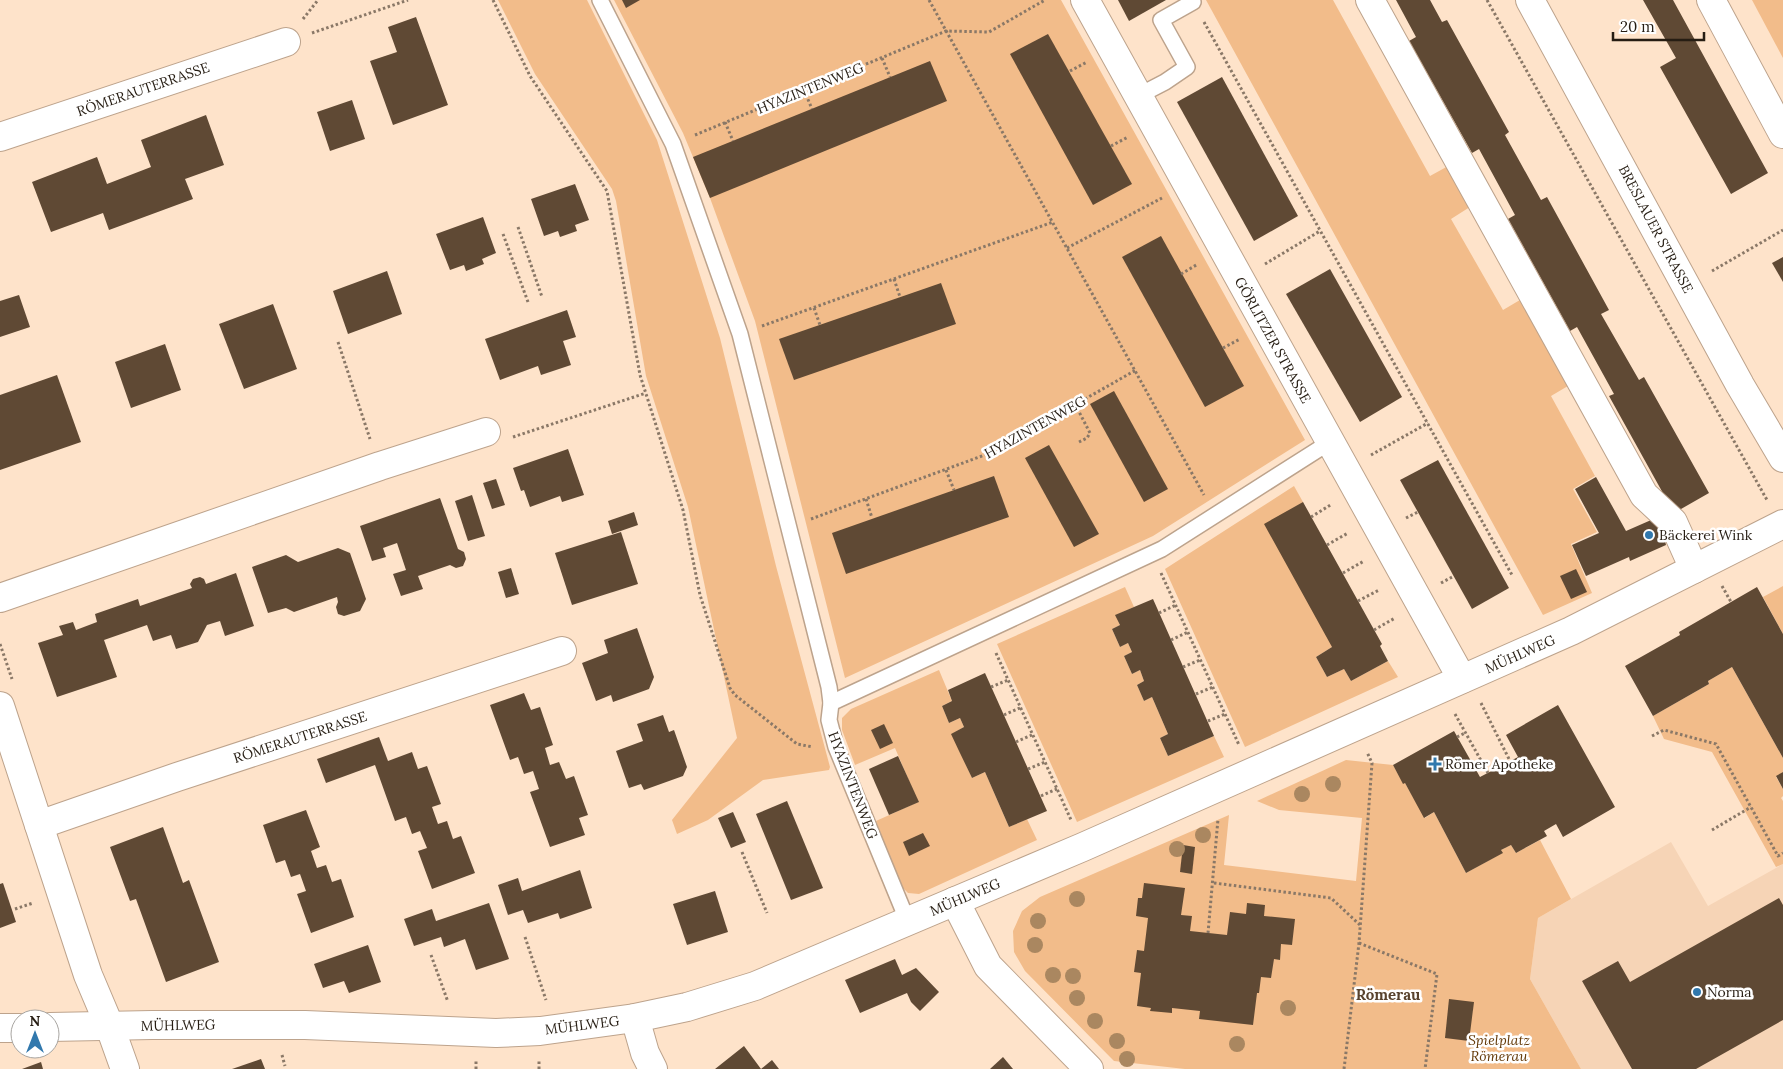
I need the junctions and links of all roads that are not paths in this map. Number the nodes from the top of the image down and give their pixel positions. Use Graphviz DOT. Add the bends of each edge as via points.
graph roads {
  1 [pos="600,0"];
  2 [pos="1085,0"];
  3 [pos="1370,0"];
  4 [pos="1530,0"];
  5 [pos="1711,0"];
  6 [pos="1193,2"];
  7 [pos="286,42"];
  8 [pos="1138,96"];
  9 [pos="1783,134"];
  10 [pos="0,137"];
  11 [pos="486,432"];
  12 [pos="1330,442"];
  13 [pos="1783,458"];
  14 [pos="1782,525"];
  15 [pos="1694,569"];
  16 [pos="0,598"];
  17 [pos="562,651"];
  18 [pos="1457,682"];
  19 [pos="831,703"];
  20 [pos="0,706"];
  21 [pos="39,825"];
  22 [pos="955,901"];
  23 [pos="908,922"];
  24 [pos="635,1018"];
  25 [pos="110,1027"];
  26 [pos="60,1028"];
  27 [pos="125,1069"];
  28 [pos="653,1069"];
  29 [pos="1089,1069"];
  1 -- 19 [label="lane, HYAZINTENWEG" via="673,144 740,334"];
  2 -- 8 [label="street, GÖRLITZER STRASSE"];
  3 -- 15 [label="street" via="1644,495 1673,522"];
  4 -- 13 [label="street, BRESLAUER STRASSE"];
  5 -- 9 [label="street"];
  6 -- 8 [label="lane" via="1161,20 1187,67"];
  7 -- 10 [label="street, RÖMERAUTERRASSE"];
  8 -- 12 [label="street, GÖRLITZER STRASSE"];
  11 -- 16 [label="street"];
  12 -- 18 [label="street, GÖRLITZER STRASSE"];
  12 -- 19 [label="lane" via="1153,554"];
  14 -- 15 [label="street, MÜHLWEG"];
  15 -- 18 [label="street, MÜHLWEG" via="1592,622"];
  17 -- 21 [label="street, RÖMERAUTERRASSE"];
  18 -- 22 [label="street, MÜHLWEG"];
  19 -- 23 [label="lane, HYAZINTENWEG" via="829,720 836,747"];
  20 -- 21 [label="street"];
  21 -- 25 [label="street" via="88,975"];
  22 -- 23 [label="street, MÜHLWEG"];
  22 -- 29 [label="street" via="988,966"];
  23 -- 24 [label="street, MÜHLWEG" via="755,986 687,1007"];
  24 -- 25 [label="street, MÜHLWEG" via="555,1030 496,1033 306,1025"];
  24 -- 28 [label="street" via="645,1054"];
  25 -- 26 [label="street, MÜHLWEG"];
  25 -- 27 [label="street"];
}
